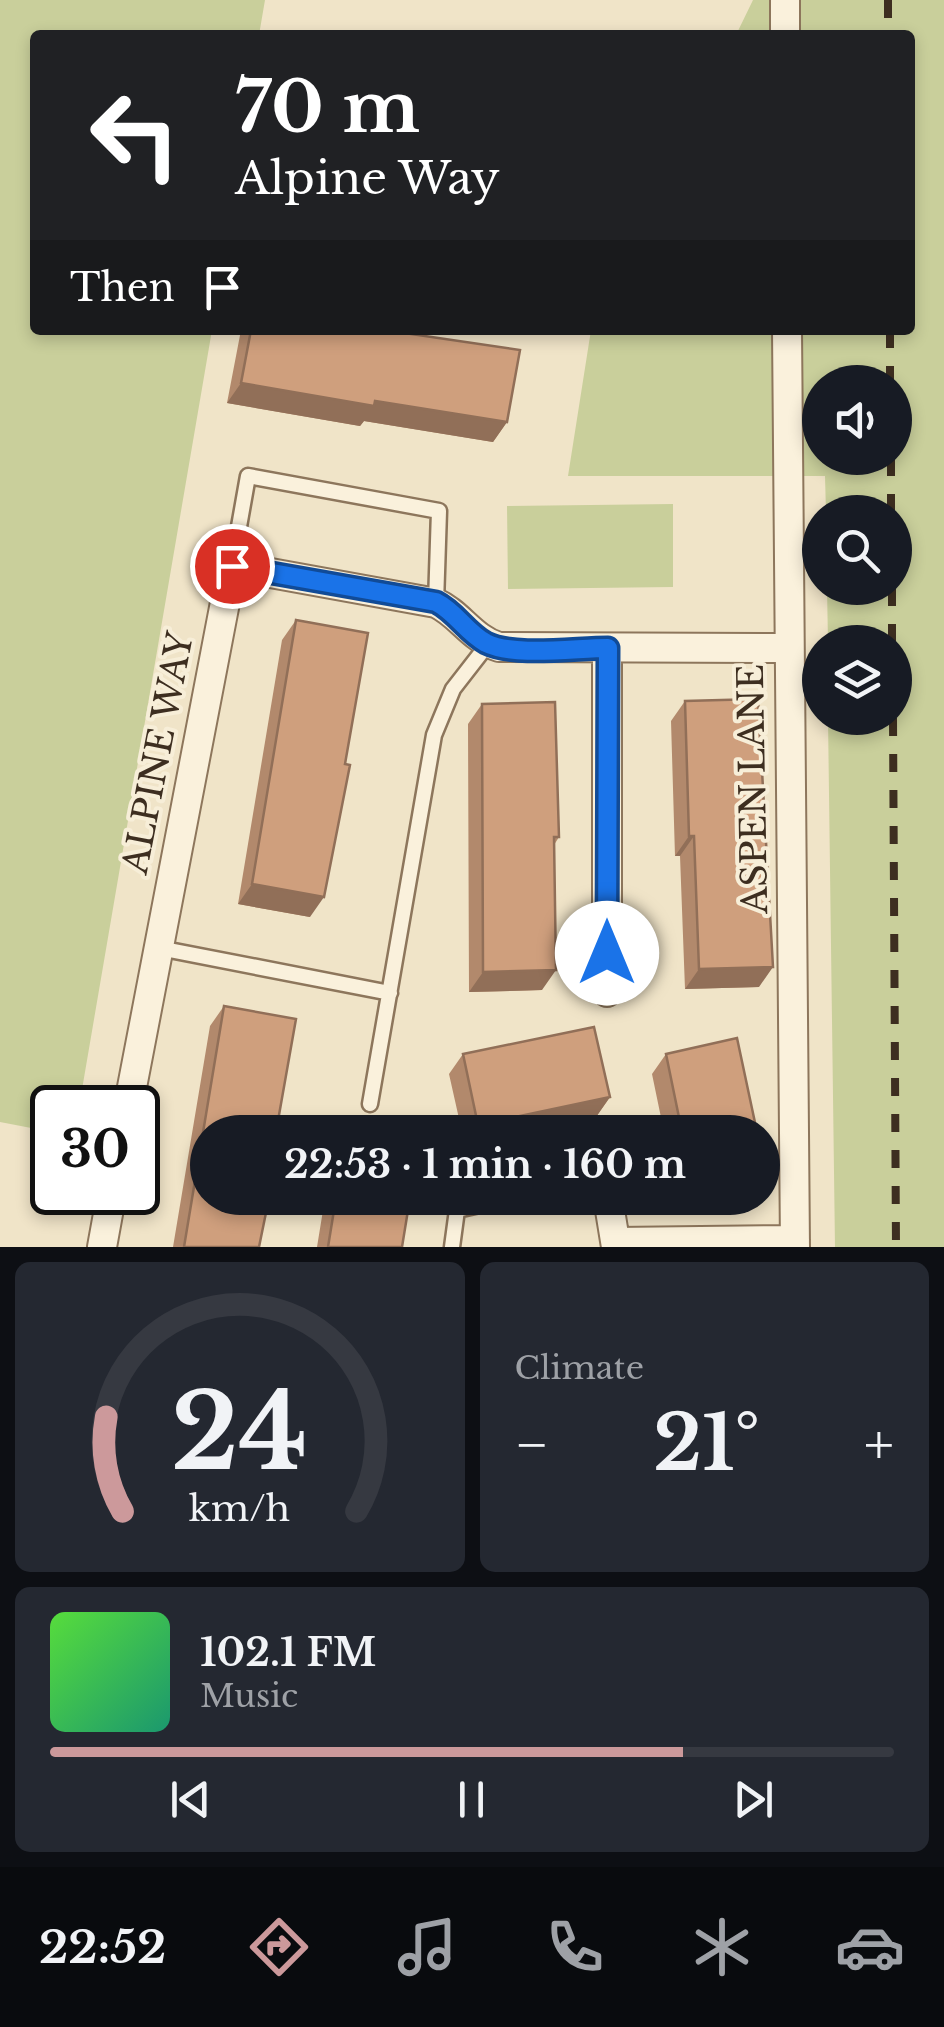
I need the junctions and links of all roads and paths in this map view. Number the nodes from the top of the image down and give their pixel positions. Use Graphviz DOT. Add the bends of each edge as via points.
graph roads {
  1 [pos="785,0"];
  2 [pos="785,30"];
  3 [pos="787,335"];
  4 [pos="232,566"];
  5 [pos="436,602"];
  6 [pos="488,644"];
  7 [pos="608,648"];
  8 [pos="789,648"];
  9 [pos="159,948"];
  10 [pos="607,992"];
  11 [pos="390,994"];
  12 [pos="132,1085"];
  13 [pos="370,1104"];
  14 [pos="108,1215"];
  15 [pos="456,1215"];
  16 [pos="611,1215"];
  17 [pos="794,1244"];
  18 [pos="616,1245"];
  19 [pos="102,1247"];
  20 [pos="452,1247"];
  1 -- 2 [label="street"];
  3 -- 8 [label="street, ASPEN LANE"];
  4 -- 5 [label="street"];
  4 -- 5 [label="lane" via="248,476 439,511"];
  4 -- 9 [label="street, ALPINE WAY"];
  5 -- 6 [label="street"];
  6 -- 7 [label="street"];
  6 -- 11 [label="lane" via="438,719"];
  7 -- 8 [label="street"];
  7 -- 10 [label="street"];
  8 -- 17 [label="street, ASPEN LANE"];
  9 -- 11 [label="lane"];
  9 -- 12 [label="street, ALPINE WAY"];
  11 -- 13 [label="lane"];
  14 -- 19 [label="street"];
  15 -- 20 [label="lane"];
  16 -- 18 [label="street"];
  17 -- 18 [label="street"];
}
